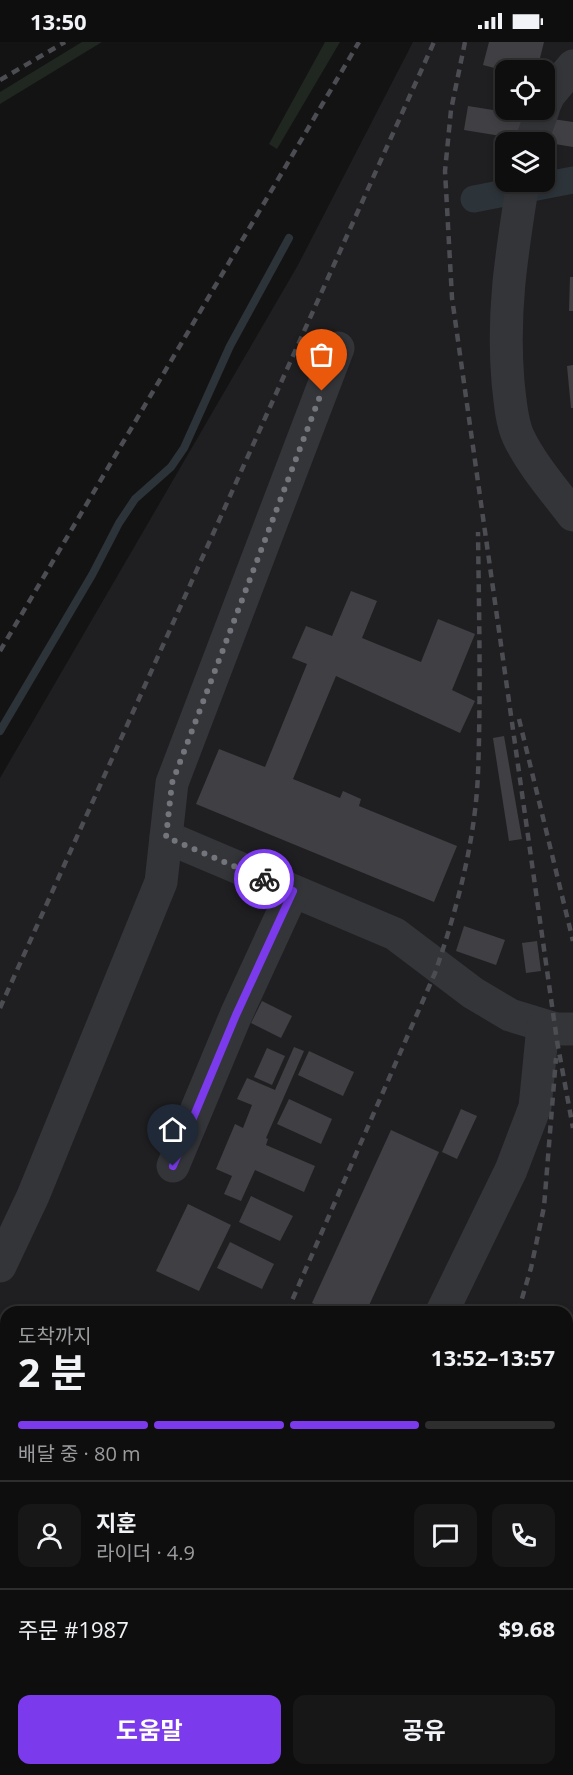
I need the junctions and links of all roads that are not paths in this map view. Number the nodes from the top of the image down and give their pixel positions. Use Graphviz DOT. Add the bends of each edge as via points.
graph roads {
  1 [pos="573,66"];
  2 [pos="555,88"];
  3 [pos="521,193"];
  4 [pos="338,348"];
  5 [pos="573,515"];
  6 [pos="166,837"];
  7 [pos="293,891"];
  8 [pos="558,1028"];
  9 [pos="173,1166"];
  10 [pos="0,1266"];
  11 [pos="445,1306"];
  1 -- 2 [label="street"];
  3 -- 5 [label="street" via="506,291 510,403 518,435"];
  4 -- 6 [label="street" via="172,783"];
  6 -- 7 [label="street"];
  6 -- 10 [label="street" via="161,882 33,1196"];
  7 -- 8 [label="street" via="395,934 473,993 510,1015"];
  7 -- 9 [label="street"];
  8 -- 11 [label="street" via="511,1170"];
}
